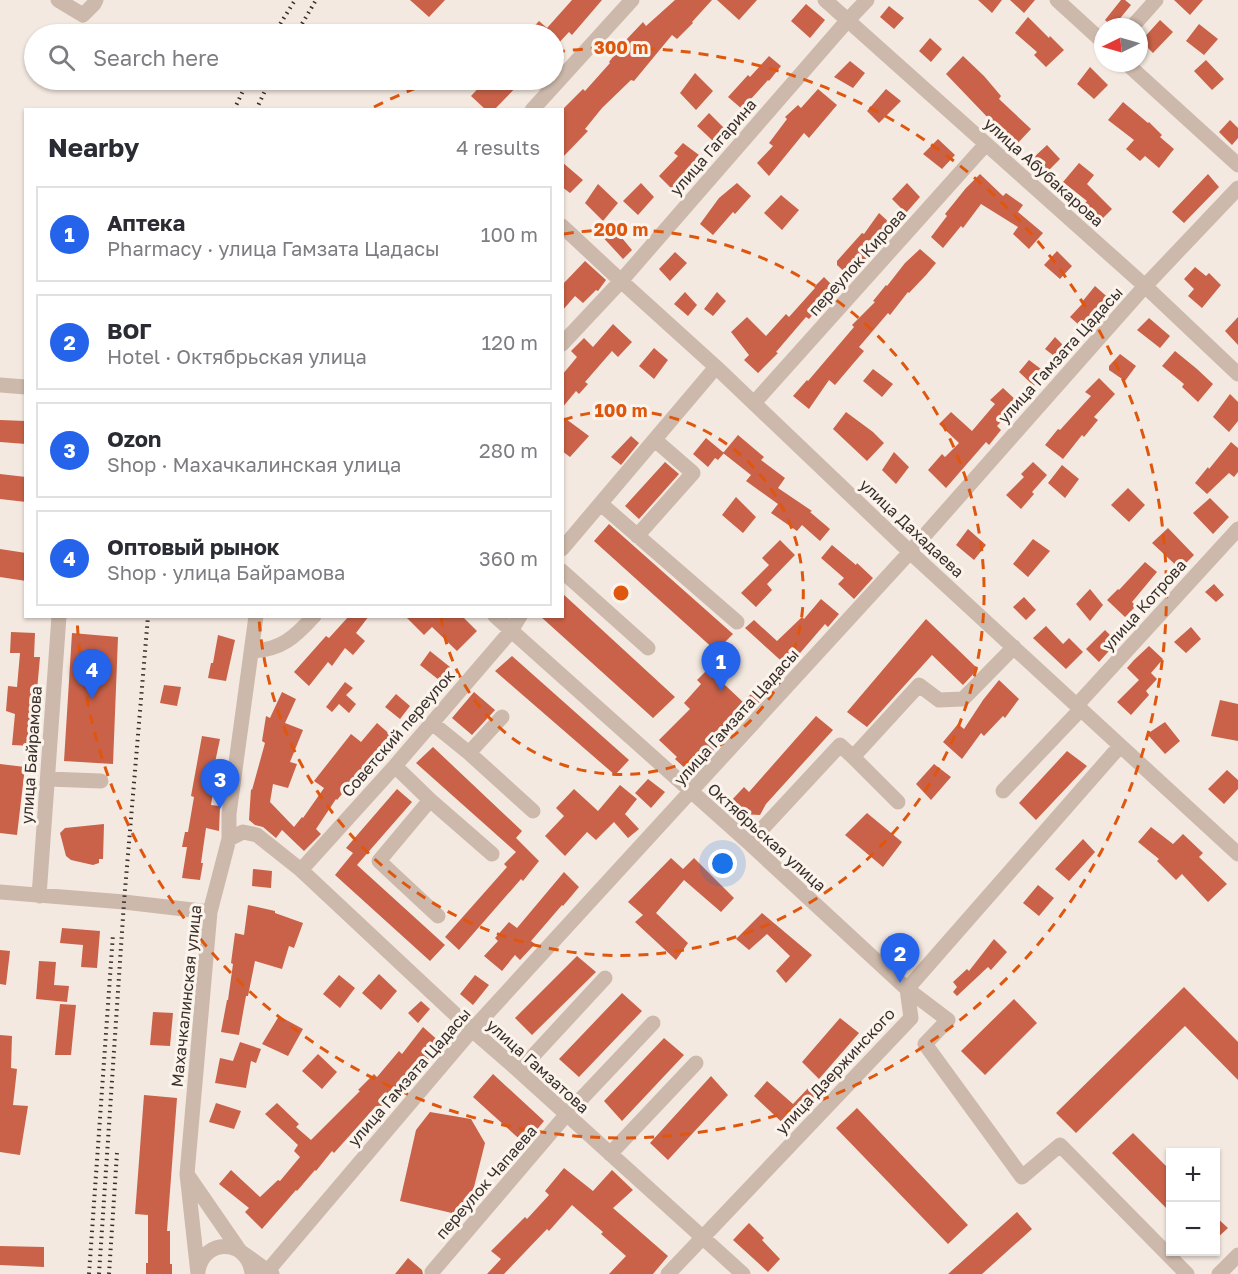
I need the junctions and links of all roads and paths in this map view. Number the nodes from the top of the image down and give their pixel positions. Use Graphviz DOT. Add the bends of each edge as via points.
graph roads {
  1 [pos="58,0"];
  2 [pos="96,0"];
  3 [pos="632,0"];
  4 [pos="825,0"];
  5 [pos="867,0"];
  6 [pos="1057,0"];
  7 [pos="1156,0"];
  8 [pos="1140,18"];
  9 [pos="847,21"];
  10 [pos="1094,34"];
  11 [pos="1136,72"];
  12 [pos="564,75"];
  13 [pos="550,90"];
  14 [pos="534,108"];
  15 [pos="986,144"];
  16 [pos="1238,165"];
  17 [pos="1238,188"];
  18 [pos="564,228"];
  19 [pos="621,281"];
  20 [pos="1145,286"];
  21 [pos="564,342"];
  22 [pos="716,367"];
  23 [pos="1238,374"];
  24 [pos="0,385"];
  25 [pos="24,387"];
  26 [pos="754,403"];
  27 [pos="655,440"];
  28 [pos="601,504"];
  29 [pos="1238,529"];
  30 [pos="637,536"];
  31 [pos="564,547"];
  32 [pos="910,552"];
  33 [pos="564,573"];
  34 [pos="59,618"];
  35 [pos="256,618"];
  36 [pos="312,618"];
  37 [pos="497,618"];
  38 [pos="519,618"];
  39 [pos="737,622"];
  40 [pos="511,631"];
  41 [pos="1014,647"];
  42 [pos="648,648"];
  43 [pos="252,651"];
  44 [pos="1079,707"];
  45 [pos="502,717"];
  46 [pos="432,723"];
  47 [pos="1120,746"];
  48 [pos="469,753"];
  49 [pos="853,757"];
  50 [pos="395,766"];
  51 [pos="48,779"];
  52 [pos="101,781"];
  53 [pos="1003,791"];
  54 [pos="691,792"];
  55 [pos="430,800"];
  56 [pos="898,802"];
  57 [pos="533,811"];
  58 [pos="229,839"];
  59 [pos="749,843"];
  60 [pos="492,854"];
  61 [pos="1238,854"];
  62 [pos="301,870"];
  63 [pos="0,892"];
  64 [pos="39,896"];
  65 [pos="210,912"];
  66 [pos="438,916"];
  67 [pos="605,978"];
  68 [pos="907,989"];
  69 [pos="653,1023"];
  70 [pos="472,1030"];
  71 [pos="696,1063"];
  72 [pos="519,1071"];
  73 [pos="566,1115"];
  74 [pos="610,1154"];
  75 [pos="187,1174"];
  76 [pos="702,1237"];
  77 [pos="240,1251"];
  78 [pos="1238,1255"];
  79 [pos="432,1272"];
  80 [pos="268,1273"];
  81 [pos="198,1274"];
  82 [pos="252,1274"];
  83 [pos="668,1274"];
  84 [pos="743,1274"];
  85 [pos="1187,1274"];
  86 [pos="1219,1274"];
  1 -- 2 [label="street" via="83,15"];
  3 -- 12 [label="street"];
  4 -- 9 [label="street, улица Абубакарова"];
  5 -- 9 [label="street, улица Гагарина"];
  6 -- 10 [label="street"];
  7 -- 8 [label="street"];
  9 -- 15 [label="street, улица Абубакарова"];
  9 -- 19 [label="street, улица Гагарина"];
  11 -- 16 [label="street"];
  13 -- 14 [label="street"];
  15 -- 20 [label="street, улица Абубакарова"];
  15 -- 26 [label="street, переулок Кирова"];
  17 -- 20 [label="street, улица Гамзата Цадасы"];
  18 -- 19 [label="street, улица Дахадаева"];
  19 -- 21 [label="street, улица Гагарина"];
  19 -- 22 [label="street, улица Дахадаева"];
  20 -- 23 [label="street, улица Абубакарова"];
  20 -- 32 [label="street, улица Гамзата Цадасы"];
  22 -- 26 [label="street, улица Дахадаева"];
  22 -- 27 [label="street"];
  24 -- 25 [label="street"];
  26 -- 32 [label="street, улица Дахадаева"];
  27 -- 28 [label="street"];
  27 -- 30 [label="street" via="693,473"];
  28 -- 30 [label="street"];
  28 -- 31 [label="street"];
  29 -- 44 [label="street, улица Котрова"];
  30 -- 39 [label="street"];
  32 -- 41 [label="street, улица Дахадаева"];
  32 -- 54 [label="street, улица Гамзата Цадасы"];
  33 -- 42 [label="street"];
  34 -- 51 [label="street, улица Байрамова"];
  35 -- 43 [label="street, Махачкалинская улица"];
  36 -- 43 [label="street" via="285,643"];
  37 -- 40 [label="street, Октябрьская улица"];
  38 -- 40 [label="street, Советский переулок"];
  40 -- 46 [label="street, Советский переулок"];
  40 -- 54 [label="street, Октябрьская улица"];
  41 -- 44 [label="street, улица Дахадаева"];
  41 -- 49 [label="street" via="963,699 939,700 919,685"];
  43 -- 58 [label="street, Махачкалинская улица" via="229,814"];
  44 -- 47 [label="street, улица Дахадаева"];
  44 -- 53 [label="street, улица Котрова"];
  45 -- 48 [label="street"];
  46 -- 48 [label="street"];
  46 -- 50 [label="street, Советский переулок"];
  47 -- 61 [label="street, улица Дахадаева"];
  47 -- 68 [label="street"];
  48 -- 57 [label="street"];
  49 -- 56 [label="street"];
  49 -- 59 [label="street" via="840,745"];
  50 -- 55 [label="street"];
  50 -- 62 [label="street, Советский переулок"];
  51 -- 52 [label="street"];
  51 -- 64 [label="street, улица Байрамова"];
  54 -- 59 [label="street, Октябрьская улица"];
  54 -- 70 [label="street, улица Гамзата Цадасы"];
  55 -- 60 [label="street"];
  55 -- 66 [label="street" via="379,861"];
  58 -- 62 [label="street, улица Гамзатова" via="243,832 257,835"];
  58 -- 65 [label="street, Махачкалинская улица"];
  59 -- 68 [label="street, Октябрьская улица"];
  62 -- 70 [label="street, улица Гамзатова"];
  63 -- 64 [label="street"];
  64 -- 65 [label="street"];
  65 -- 75 [label="street, Махачкалинская улица"];
  67 -- 72 [label="street"];
  68 -- 76 [label="street, улица Дзержинского" via="911,1018"];
  68 -- 85 [label="street, Октябрьская улица" via="948,1020 925,1044 1022,1177 1060,1145"];
  69 -- 73 [label="street, переулок Чапаева"];
  70 -- 72 [label="street, улица Гамзатова"];
  70 -- 80 [label="street, улица Гамзата Цадасы"];
  71 -- 74 [label="street"];
  72 -- 73 [label="street, улица Гамзатова"];
  73 -- 74 [label="street, улица Гамзатова"];
  73 -- 79 [label="street, переулок Чапаева"];
  74 -- 76 [label="street, улица Гамзатова"];
  75 -- 77 [label="street"];
  75 -- 81 [label="street, Махачкалинская улица"];
  76 -- 83 [label="street, улица Дзержинского"];
  76 -- 84 [label="street, улица Гамзатова"];
  77 -- 80 [label="street"];
  77 -- 81 [label="street" via="232,1247 214,1248 202,1260"];
  77 -- 82 [label="street" via="250,1263"];
  78 -- 86 [label="street"];
}
